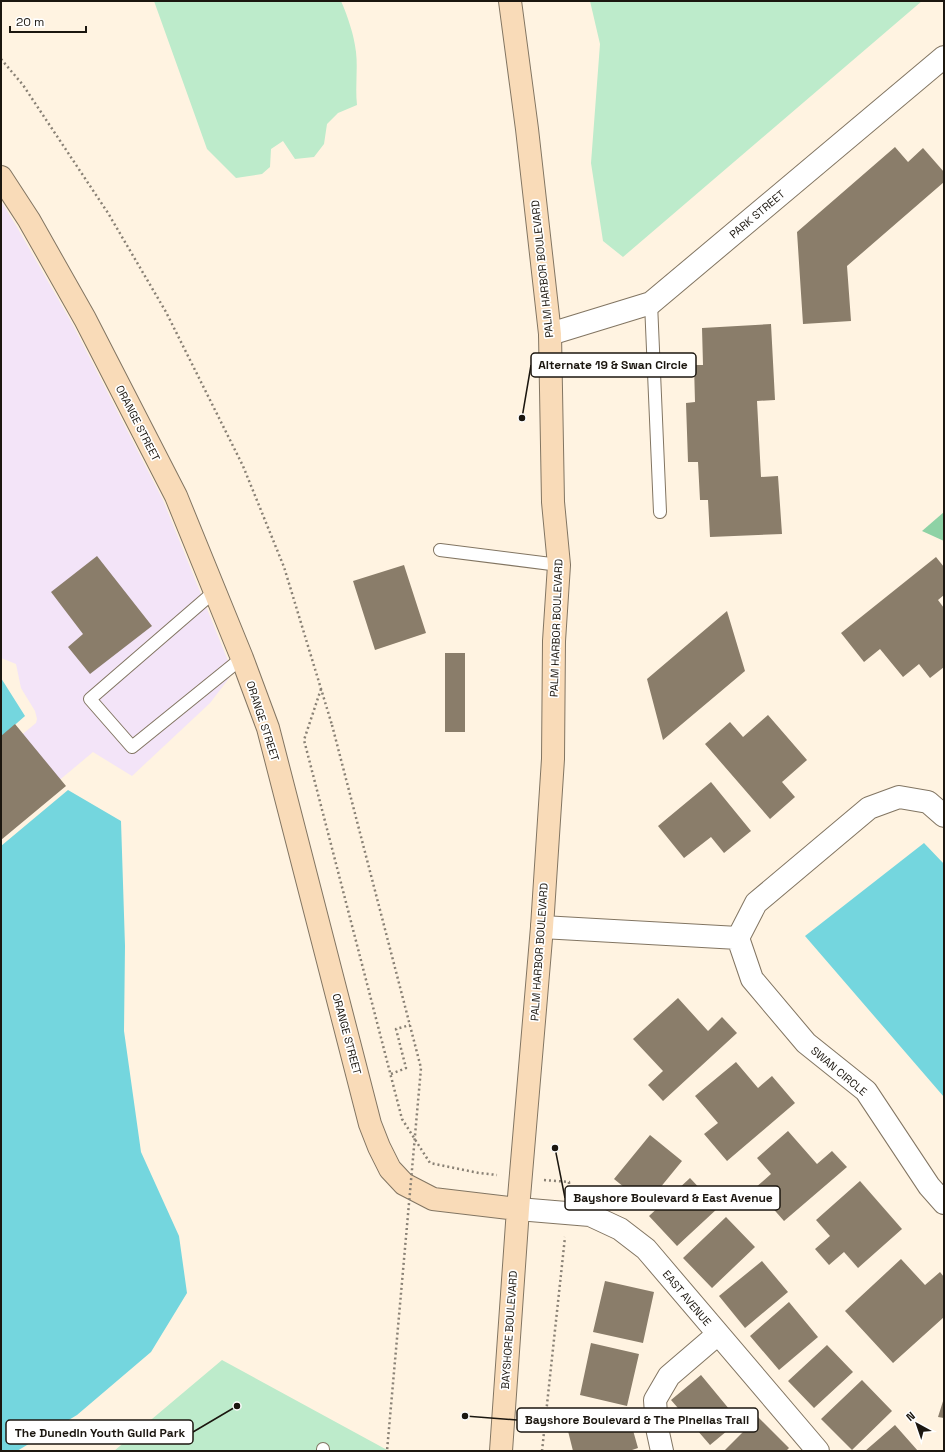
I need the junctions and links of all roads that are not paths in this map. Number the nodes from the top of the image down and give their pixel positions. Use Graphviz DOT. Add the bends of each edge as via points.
graph roads {
  1 [pos="510,1"];
  2 [pos="944,57"];
  3 [pos="1,177"];
  4 [pos="651,303"];
  5 [pos="550,334"];
  6 [pos="660,512"];
  7 [pos="440,550"];
  8 [pos="559,565"];
  9 [pos="215,591"];
  10 [pos="242,658"];
  11 [pos="944,816"];
  12 [pos="542,927"];
  13 [pos="738,938"];
  14 [pos="944,1203"];
  15 [pos="518,1209"];
  16 [pos="718,1334"];
  17 [pos="501,1451"];
  18 [pos="662,1451"];
  19 [pos="818,1451"];
  1 -- 5 [label="main road, PALM HARBOR BOULEVARD"];
  2 -- 4 [label="street, PARK STREET"];
  3 -- 9 [label="main road, ORANGE STREET" via="29,220 88,326 176,496"];
  4 -- 5 [label="street, PARK STREET"];
  4 -- 6 [label="lane"];
  5 -- 8 [label="main road, PALM HARBOR BOULEVARD" via="553,502"];
  7 -- 8 [label="lane"];
  8 -- 12 [label="main road, PALM HARBOR BOULEVARD" via="554,641 553,759"];
  9 -- 10 [label="main road, ORANGE STREET"];
  9 -- 10 [label="lane" via="90,699 132,747"];
  10 -- 15 [label="main road, ORANGE STREET" via="268,728 370,1124 390,1169 404,1184 433,1199"];
  11 -- 13 [label="street" via="928,802 899,797 869,808 756,903"];
  12 -- 13 [label="street"];
  12 -- 15 [label="main road, PALM HARBOR BOULEVARD"];
  13 -- 14 [label="street, SWAN CIRCLE" via="752,979 806,1043 866,1092"];
  15 -- 16 [label="street, EAST AVENUE" via="590,1215 620,1229 646,1248"];
  15 -- 17 [label="main road, BAYSHORE BOULEVARD"];
  16 -- 18 [label="street" via="669,1376 655,1400"];
  16 -- 19 [label="street, EAST AVENUE"];
}
